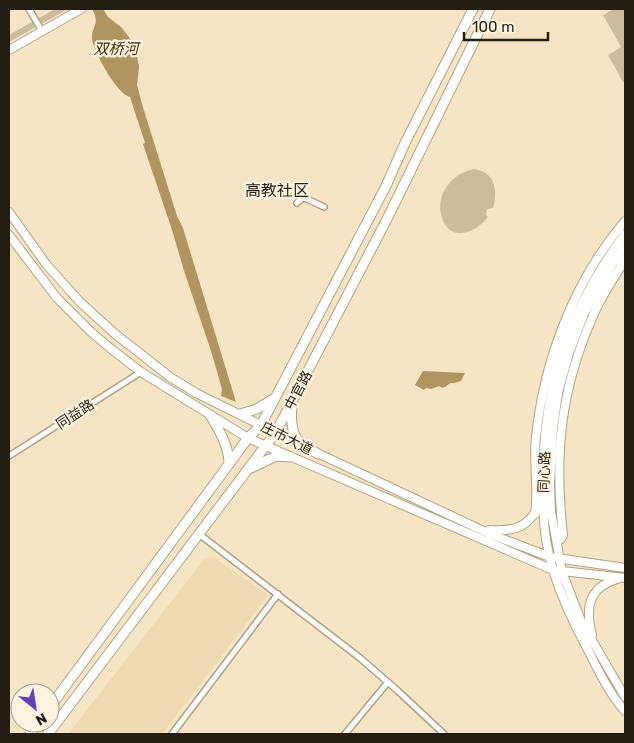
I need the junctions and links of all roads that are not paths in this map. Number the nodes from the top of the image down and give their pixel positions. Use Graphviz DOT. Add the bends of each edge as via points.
graph roads {
  1 [pos="29,9"];
  2 [pos="81,9"];
  3 [pos="473,9"];
  4 [pos="490,9"];
  5 [pos="42,31"];
  6 [pos="9,50"];
  7 [pos="297,202"];
  8 [pos="324,207"];
  9 [pos="9,212"];
  10 [pos="625,221"];
  11 [pos="9,234"];
  12 [pos="625,234"];
  13 [pos="625,247"];
  14 [pos="625,260"];
  15 [pos="141,372"];
  16 [pos="277,396"];
  17 [pos="293,400"];
  18 [pos="240,414"];
  19 [pos="210,415"];
  20 [pos="261,425"];
  21 [pos="276,432"];
  22 [pos="248,438"];
  23 [pos="265,446"];
  24 [pos="318,454"];
  25 [pos="9,456"];
  26 [pos="290,457"];
  27 [pos="229,464"];
  28 [pos="247,471"];
  29 [pos="542,494"];
  30 [pos="535,514"];
  31 [pos="483,530"];
  32 [pos="199,534"];
  33 [pos="557,540"];
  34 [pos="550,557"];
  35 [pos="560,559"];
  36 [pos="625,568"];
  37 [pos="553,570"];
  38 [pos="562,572"];
  39 [pos="623,578"];
  40 [pos="278,594"];
  41 [pos="595,647"];
  42 [pos="388,682"];
  43 [pos="60,693"];
  44 [pos="625,697"];
  45 [pos="625,710"];
  46 [pos="48,734"];
  47 [pos="172,734"];
  48 [pos="345,734"];
  49 [pos="444,734"];
  1 -- 5 [label="street"];
  2 -- 5 [label="street"];
  3 -- 16 [label="main road, 中官路"];
  4 -- 17 [label="main road, 中官路" via="386,221"];
  5 -- 6 [label="street"];
  7 -- 8 [label="street" via="302,198"];
  9 -- 18 [label="street, 庄市大道" via="57,277 114,333 170,377"];
  10 -- 30 [label="street" via="581,288 552,359 543,390 536,438"];
  11 -- 15 [label="street, 庄市大道" via="57,298 90,331"];
  12 -- 29 [label="street, 同心路" via="584,298 563,347 547,414"];
  13 -- 33 [label="street, 同心路" via="584,314 558,393 550,485"];
  14 -- 33 [label="street" via="593,315 571,376 563,412 559,459 563,535"];
  15 -- 19 [label="street, 庄市大道"];
  15 -- 25 [label="street, 同益路"];
  16 -- 18 [label="main road" via="257,409"];
  16 -- 20 [label="main road, 中官路"];
  17 -- 21 [label="main road, 中官路"];
  17 -- 24 [label="main road" via="293,429 298,439"];
  18 -- 20 [label="street, 庄市大道"];
  19 -- 22 [label="street, 庄市大道"];
  19 -- 27 [label="main road" via="226,446"];
  20 -- 21 [label="street, 庄市大道"];
  20 -- 22 [label="main road, 中官路"];
  21 -- 23 [label="main road, 中官路"];
  21 -- 24 [label="street, 庄市大道"];
  22 -- 23 [label="street, 庄市大道"];
  22 -- 27 [label="main road, 中官路"];
  23 -- 26 [label="street, 庄市大道"];
  23 -- 28 [label="main road, 中官路"];
  24 -- 31 [label="street, 庄市大道"];
  26 -- 28 [label="main road" via="276,456"];
  26 -- 37 [label="street, 庄市大道"];
  27 -- 43 [label="main road, 中官路"];
  28 -- 32 [label="main road, 中官路"];
  29 -- 30 [label="street"];
  29 -- 34 [label="street, 同心路"];
  30 -- 31 [label="street" via="520,527 508,531"];
  31 -- 34 [label="street, 庄市大道"];
  32 -- 40 [label="street"];
  32 -- 46 [label="main road, 中官路"];
  33 -- 35 [label="street, 同心路"];
  34 -- 35 [label="street, 庄市大道"];
  34 -- 37 [label="street, 同心路"];
  35 -- 36 [label="street, 庄市大道"];
  35 -- 38 [label="street, 同心路"];
  37 -- 38 [label="street, 庄市大道"];
  37 -- 45 [label="street, 同心路" via="575,626"];
  38 -- 39 [label="street, 庄市大道"];
  38 -- 41 [label="street, 同心路"];
  39 -- 41 [label="street" via="596,590 589,604 588,621"];
  40 -- 42 [label="street"];
  40 -- 47 [label="street"];
  41 -- 44 [label="street, 同心路"];
  42 -- 48 [label="street"];
  42 -- 49 [label="street"];
}
